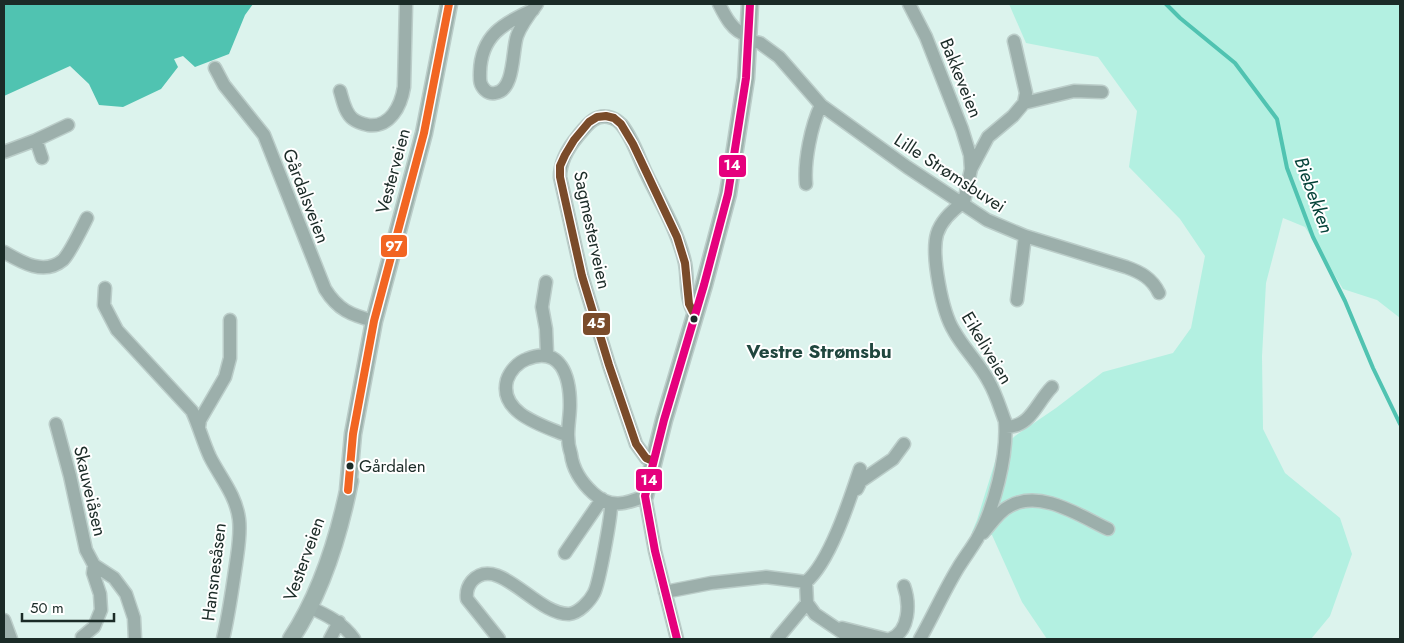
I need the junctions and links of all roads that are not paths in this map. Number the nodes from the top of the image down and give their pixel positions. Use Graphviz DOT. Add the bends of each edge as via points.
graph roads {
  1 [pos="406,4"];
  2 [pos="449,4"];
  3 [pos="719,4"];
  4 [pos="750,4"];
  5 [pos="909,4"];
  6 [pos="535,7"];
  7 [pos="747,38"];
  8 [pos="1014,41"];
  9 [pos="216,68"];
  10 [pos="340,92"];
  11 [pos="1102,92"];
  12 [pos="1024,103"];
  13 [pos="821,105"];
  14 [pos="68,125"];
  15 [pos="36,140"];
  16 [pos="4,152"];
  17 [pos="42,158"];
  18 [pos="971,169"];
  19 [pos="806,184"];
  20 [pos="961,204"];
  21 [pos="87,218"];
  22 [pos="1025,236"];
  23 [pos="4,252"];
  24 [pos="546,282"];
  25 [pos="106,288"];
  26 [pos="1159,293"];
  27 [pos="1017,300"];
  28 [pos="695,314"];
  29 [pos="230,320"];
  30 [pos="374,321"];
  31 [pos="547,354"];
  32 [pos="1052,387"];
  33 [pos="56,424"];
  34 [pos="199,427"];
  35 [pos="1006,427"];
  36 [pos="568,436"];
  37 [pos="904,444"];
  38 [pos="652,461"];
  39 [pos="860,469"];
  40 [pos="645,496"];
  41 [pos="850,499"];
  42 [pos="606,501"];
  43 [pos="1108,528"];
  44 [pos="978,538"];
  45 [pos="565,553"];
  46 [pos="94,564"];
  47 [pos="806,582"];
  48 [pos="904,586"];
  49 [pos="665,592"];
  50 [pos="806,603"];
  51 [pos="309,608"];
  52 [pos="4,620"];
  53 [pos="930,621"];
  54 [pos="339,622"];
  55 [pos="826,623"];
  56 [pos="82,637"];
  57 [pos="11,639"];
  58 [pos="135,639"];
  59 [pos="223,639"];
  60 [pos="291,639"];
  61 [pos="330,639"];
  62 [pos="354,639"];
  63 [pos="499,639"];
  64 [pos="677,639"];
  65 [pos="776,639"];
  66 [pos="852,639"];
  67 [pos="886,639"];
  68 [pos="890,639"];
  69 [pos="920,639"];
  70 [pos="929,639"];
  1 -- 10 [label="street" via="404,88 402,100 392,117 382,124 371,125 352,119"];
  2 -- 30 [label="main road, Vesterveien" via="424,133"];
  3 -- 7 [label="street, Lille Strømsbuvei" via="727,20"];
  4 -- 7 [label="main road"];
  5 -- 18 [label="street, Bakkeveien" via="926,37 962,129"];
  6 -- 6 [label="street" via="517,37 508,82 500,92 487,92 480,83 480,66 488,40 501,26"];
  7 -- 13 [label="street, Lille Strømsbuvei" via="779,57"];
  7 -- 28 [label="main road" via="746,78 734,164"];
  8 -- 12 [label="street" via="1026,93"];
  9 -- 30 [label="street, Gårdalsveien" via="224,85 264,135 332,301 348,313"];
  11 -- 12 [label="street" via="1074,91"];
  12 -- 18 [label="street, Bakkeveien" via="1014,116 988,137"];
  13 -- 19 [label="street" via="807,157"];
  13 -- 20 [label="street, Lille Strømsbuvei"];
  14 -- 15 [label="street"];
  15 -- 16 [label="street"];
  15 -- 17 [label="street"];
  18 -- 20 [label="street, Bakkeveien"];
  20 -- 22 [label="street, Lille Strømsbuvei" via="987,220"];
  20 -- 35 [label="street, Eikeliveien" via="942,223 937,234 938,278 944,310 953,331 989,381"];
  21 -- 23 [label="street" via="63,259 52,266 33,267"];
  22 -- 26 [label="street, Lille Strømsbuvei" via="1142,273"];
  22 -- 27 [label="street"];
  24 -- 31 [label="street" via="542,307"];
  25 -- 34 [label="street, Hansnesåsen" via="104,305 117,330 192,411"];
  28 -- 38 [label="main road"];
  28 -- 38 [label="street, Sagmesterveien" via="689,304 685,263 671,222 633,144 614,118 597,117 574,140 560,166 560,177 582,276 609,365 636,444"];
  29 -- 34 [label="street" via="230,358 225,377"];
  30 -- 51 [label="main road, Vesterveien" via="364,376 359,435 348,490 334,545"];
  31 -- 36 [label="street" via="560,363 567,377 570,404"];
  31 -- 36 [label="street" via="526,359 512,369 507,379 508,400 529,420"];
  32 -- 35 [label="street" via="1026,421 1016,427"];
  33 -- 46 [label="street, Skauveiåsen" via="86,550"];
  34 -- 59 [label="street, Hansnesåsen" via="210,456 229,488 239,518 229,613"];
  35 -- 44 [label="street, Eikeliveien" via="1001,472"];
  36 -- 42 [label="street" via="576,473 584,485"];
  37 -- 41 [label="street" via="893,459 861,481"];
  38 -- 40 [label="main road"];
  39 -- 41 [label="street"];
  40 -- 42 [label="street" via="620,505"];
  40 -- 49 [label="street"];
  41 -- 47 [label="street" via="821,563"];
  42 -- 45 [label="street"];
  42 -- 63 [label="street" via="595,591 585,605 571,614 556,613 499,576 486,573 469,585 468,599"];
  43 -- 44 [label="street" via="1056,504 1025,500 1010,506"];
  44 -- 53 [label="street, Eikeliveien" via="957,569"];
  46 -- 56 [label="street, Skauveiåsen" via="101,610 94,627"];
  46 -- 58 [label="street" via="114,578 126,594 134,618"];
  47 -- 49 [label="street" via="766,577"];
  47 -- 50 [label="street"];
  48 -- 68 [label="street" via="908,605 906,619 897,635"];
  49 -- 64 [label="street"];
  50 -- 55 [label="street"];
  50 -- 65 [label="street"];
  51 -- 54 [label="street"];
  51 -- 60 [label="main road, Vesterveien"];
  52 -- 57 [label="street"];
  53 -- 69 [label="street, Eikeliveien"];
  53 -- 70 [label="street, Eikeliveien"];
  54 -- 61 [label="street"];
  54 -- 62 [label="street"];
  55 -- 66 [label="street"];
  55 -- 67 [label="street"];
}
